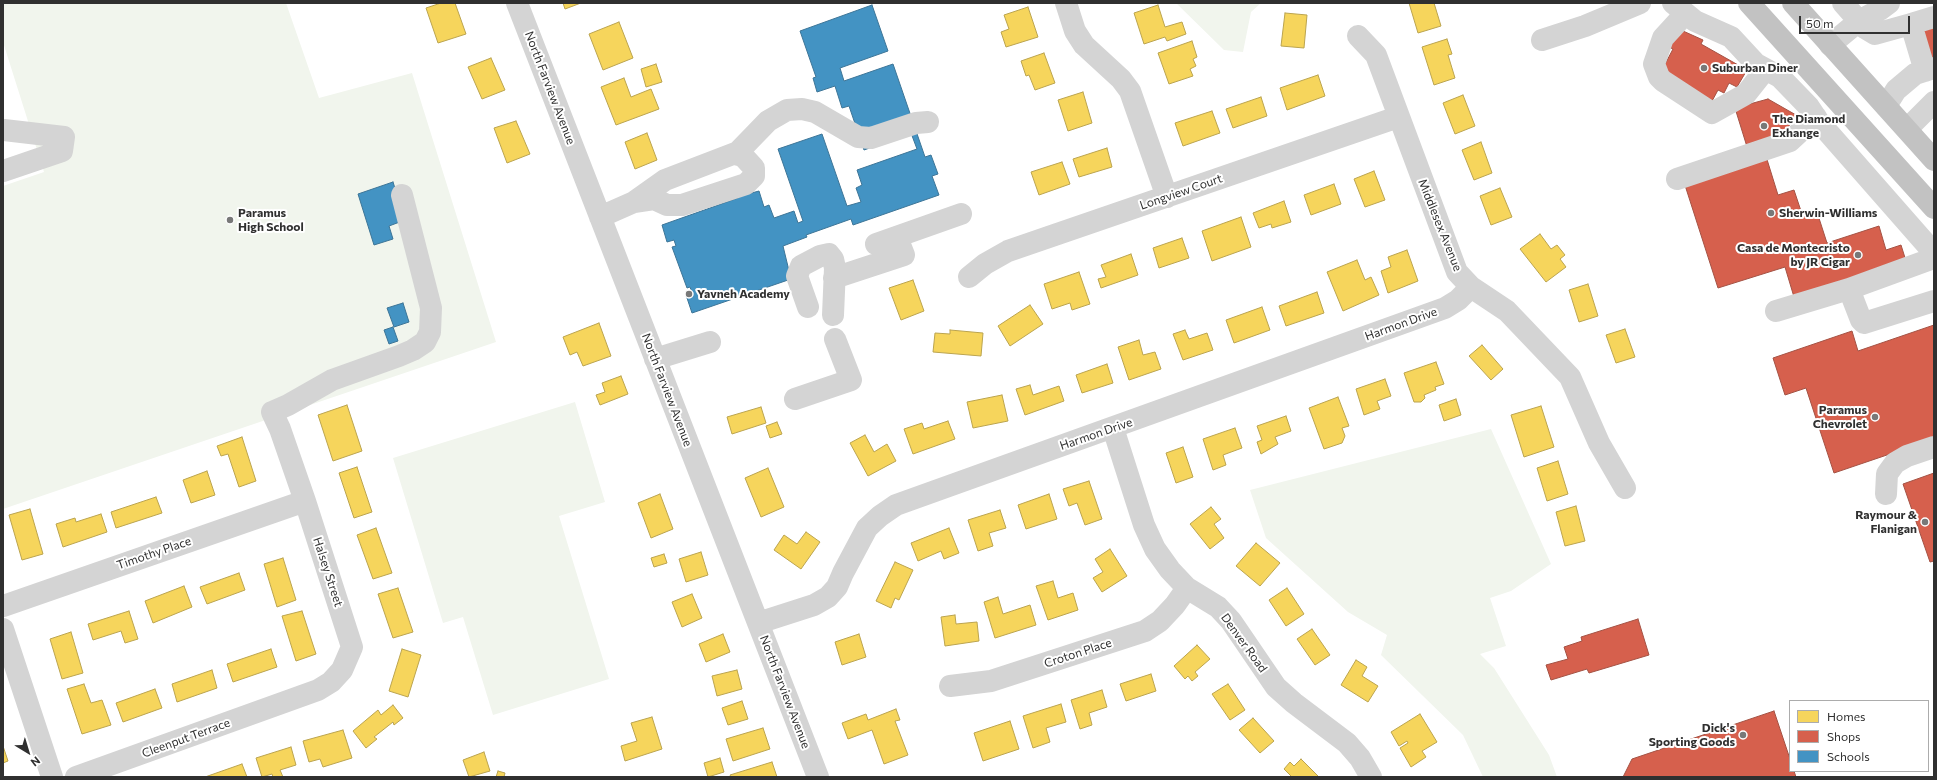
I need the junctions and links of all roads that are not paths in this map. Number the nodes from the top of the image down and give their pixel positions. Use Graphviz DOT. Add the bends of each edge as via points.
graph roads {
  1 [pos="517,3"];
  2 [pos="1066,3"];
  3 [pos="1640,3"];
  4 [pos="1749,3"];
  5 [pos="1793,3"];
  6 [pos="1843,3"];
  7 [pos="1889,3"];
  8 [pos="1679,8"];
  9 [pos="1934,17"];
  10 [pos="1859,21"];
  11 [pos="1911,24"];
  12 [pos="1358,36"];
  13 [pos="1542,40"];
  14 [pos="1830,45"];
  15 [pos="1929,69"];
  16 [pos="1765,70"];
  17 [pos="1934,102"];
  18 [pos="1886,106"];
  19 [pos="1398,117"];
  20 [pos="1816,117"];
  21 [pos="928,122"];
  22 [pos="1907,129"];
  23 [pos="4,130"];
  24 [pos="735,154"];
  25 [pos="1934,160"];
  26 [pos="3,171"];
  27 [pos="1677,179"];
  28 [pos="402,196"];
  29 [pos="1167,196"];
  30 [pos="634,202"];
  31 [pos="1934,208"];
  32 [pos="961,214"];
  33 [pos="600,217"];
  34 [pos="897,237"];
  35 [pos="876,244"];
  36 [pos="1934,253"];
  37 [pos="1934,258"];
  38 [pos="969,277"];
  39 [pos="834,278"];
  40 [pos="1471,287"];
  41 [pos="1849,289"];
  42 [pos="1934,300"];
  43 [pos="808,307"];
  44 [pos="1776,311"];
  45 [pos="833,316"];
  46 [pos="835,340"];
  47 [pos="710,342"];
  48 [pos="655,359"];
  49 [pos="795,398"];
  50 [pos="1113,428"];
  51 [pos="1934,447"];
  52 [pos="1625,488"];
  53 [pos="1886,494"];
  54 [pos="305,501"];
  55 [pos="1188,588"];
  56 [pos="3,606"];
  57 [pos="758,623"];
  58 [pos="3,629"];
  59 [pos="950,686"];
  60 [pos="295,699"];
  61 [pos="52,777"];
  62 [pos="76,777"];
  63 [pos="818,777"];
  64 [pos="1370,777"];
  1 -- 33 [label="street, North Farview Avenue"];
  2 -- 29 [label="street" via="1075,31 1084,45 1121,79 1130,91"];
  3 -- 13 [label="street"];
  4 -- 31 [label="highway"];
  5 -- 14 [label="highway"];
  6 -- 10 [label="street"];
  7 -- 10 [label="street"];
  8 -- 16 [label="street" via="1703,25 1731,37"];
  8 -- 16 [label="street" via="1663,38 1654,64 1663,81 1712,113 1746,94"];
  9 -- 11 [label="street"];
  10 -- 11 [label="street" via="1875,34"];
  10 -- 14 [label="street"];
  11 -- 15 [label="street"];
  12 -- 19 [label="street, Middlesex Avenue" via="1376,55"];
  14 -- 18 [label="highway"];
  15 -- 18 [label="street" via="1905,81"];
  16 -- 20 [label="street" via="1780,77"];
  17 -- 22 [label="street"];
  18 -- 22 [label="highway"];
  19 -- 29 [label="street, Longview Court"];
  19 -- 40 [label="street, Middlesex Avenue" via="1457,272"];
  20 -- 27 [label="street" via="1790,141"];
  20 -- 36 [label="street"];
  21 -- 24 [label="street" via="916,123 872,138 858,137 815,112 802,108 787,110 768,121"];
  22 -- 25 [label="highway"];
  23 -- 26 [label="street" via="64,137 62,151"];
  24 -- 30 [label="street" via="665,180"];
  24 -- 30 [label="street" via="743,156 754,168 754,176 746,184 682,205 667,205 654,199"];
  28 -- 54 [label="street, Halsey Street" via="430,308 430,332 425,342 414,350 332,380 272,412"];
  29 -- 38 [label="street, Longview Court" via="1008,251"];
  30 -- 33 [label="street"];
  32 -- 34 [label="street"];
  33 -- 48 [label="street, North Farview Avenue"];
  34 -- 35 [label="street"];
  34 -- 39 [label="street" via="904,255"];
  37 -- 41 [label="street"];
  39 -- 43 [label="street" via="836,268 829,254 801,266 797,276"];
  39 -- 45 [label="street"];
  40 -- 50 [label="street, Harmon Drive" via="1445,308"];
  40 -- 52 [label="street, Middlesex Avenue" via="1507,311 1570,378 1599,443"];
  41 -- 42 [label="street" via="1864,323"];
  41 -- 44 [label="street"];
  46 -- 49 [label="street" via="851,380"];
  47 -- 48 [label="street"];
  48 -- 57 [label="street, North Farview Avenue"];
  50 -- 55 [label="street, Denver Road" via="1155,549 1170,570"];
  50 -- 57 [label="street, Harmon Drive" via="896,505 867,528 837,587 828,597 814,605"];
  51 -- 53 [label="street" via="1895,463 1887,474"];
  54 -- 56 [label="street, Timothy Place"];
  54 -- 60 [label="street, Halsey Street" via="352,647 342,670 331,682"];
  55 -- 59 [label="street, Croton Place" via="1176,605 1145,631 991,681"];
  55 -- 64 [label="street, Denver Road" via="1218,607 1231,621 1276,687 1347,743 1360,758"];
  57 -- 63 [label="street, North Farview Avenue"];
  58 -- 61 [label="street"];
  60 -- 62 [label="street, Cleenput Terrace"];
}
